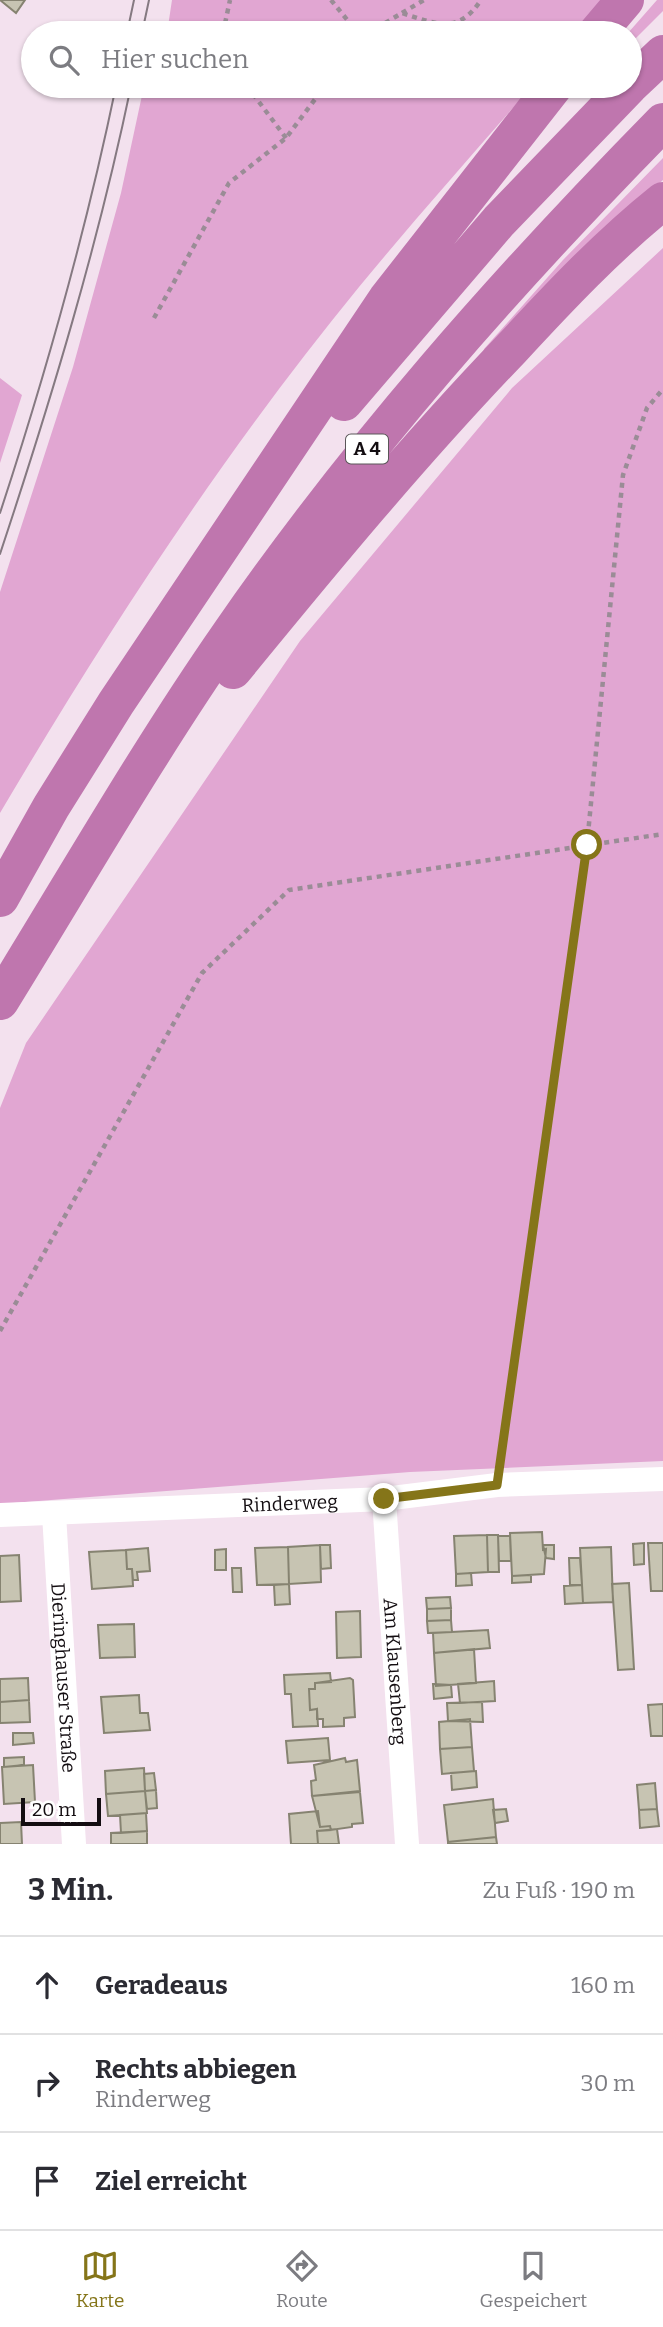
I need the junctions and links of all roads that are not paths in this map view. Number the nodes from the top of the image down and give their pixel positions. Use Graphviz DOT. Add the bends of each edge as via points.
graph roads {
  1 [pos="625,0"];
  2 [pos="607,21"];
  3 [pos="663,54"];
  4 [pos="642,74"];
  5 [pos="545,98"];
  6 [pos="618,98"];
  7 [pos="663,122"];
  8 [pos="663,201"];
  9 [pos="200,580"];
  10 [pos="117,813"];
  11 [pos="0,898"];
  12 [pos="0,1001"];
  13 [pos="663,1479"];
  14 [pos="384,1499"];
  15 [pos="54,1514"];
  16 [pos="0,1515"];
  17 [pos="74,1844"];
  18 [pos="407,1844"];
  1 -- 2 [label="highway"];
  3 -- 4 [label="highway, A 4"];
  5 -- 9 [label="highway" via="387,299"];
  6 -- 9 [label="highway, A 4" via="415,317"];
  7 -- 10 [label="highway, A 4" via="532,258 391,419 229,635"];
  8 -- 10 [label="highway" via="565,291 445,418 346,530"];
  9 -- 11 [label="highway, A 4" via="108,715"];
  10 -- 12 [label="highway, A 4"];
  13 -- 14 [label="street, Rinderweg" via="497,1485"];
  14 -- 15 [label="street, Rinderweg"];
  14 -- 18 [label="street, Am Klausenberg"];
  15 -- 16 [label="street, Rinderweg"];
  15 -- 17 [label="street, Dieringhauser Straße"];
}
